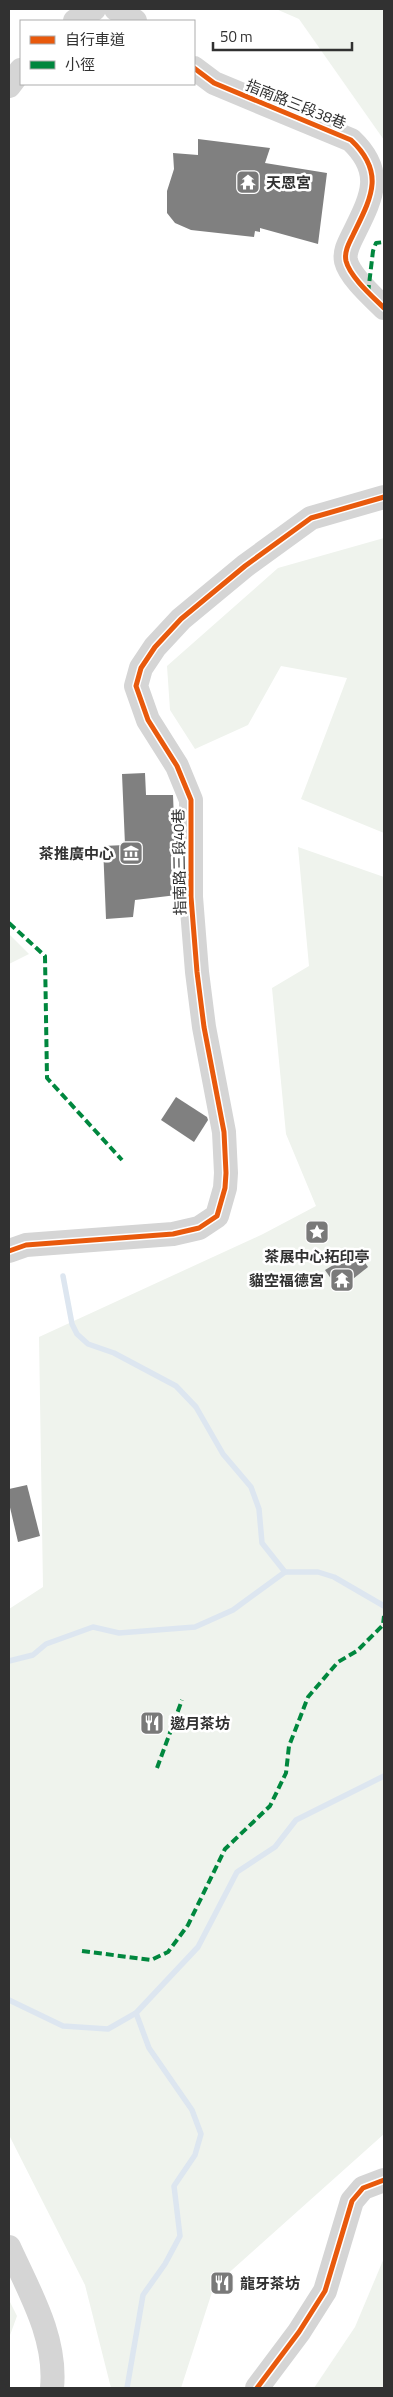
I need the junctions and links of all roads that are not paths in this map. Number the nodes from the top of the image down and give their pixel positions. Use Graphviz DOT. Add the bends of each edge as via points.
graph roads {
  1 [pos="94,9"];
  2 [pos="77,20"];
  3 [pos="195,69"];
  4 [pos="20,71"];
  5 [pos="9,86"];
  6 [pos="384,308"];
  7 [pos="384,497"];
  8 [pos="9,1251"];
  9 [pos="384,2180"];
  10 [pos="9,2247"];
  11 [pos="52,2388"];
  12 [pos="256,2388"];
  1 -- 2 [label="street"];
  3 -- 6 [label="street, 指南路三段38巷" via="214,83 351,140 363,151 372,168 373,190 346,249 346,260 368,293"];
  4 -- 5 [label="street"];
  7 -- 8 [label="street, 指南路三段40巷" via="311,518 245,566 181,619 155,646 140,668 136,686 148,720 177,766 191,800 191,897 197,972 224,1132 225,1188 217,1216 199,1228 173,1234 26,1245"];
  9 -- 12 [label="street" via="363,2188 352,2201 325,2291 299,2332"];
  10 -- 11 [label="street" via="42,2320 54,2370"];
}
